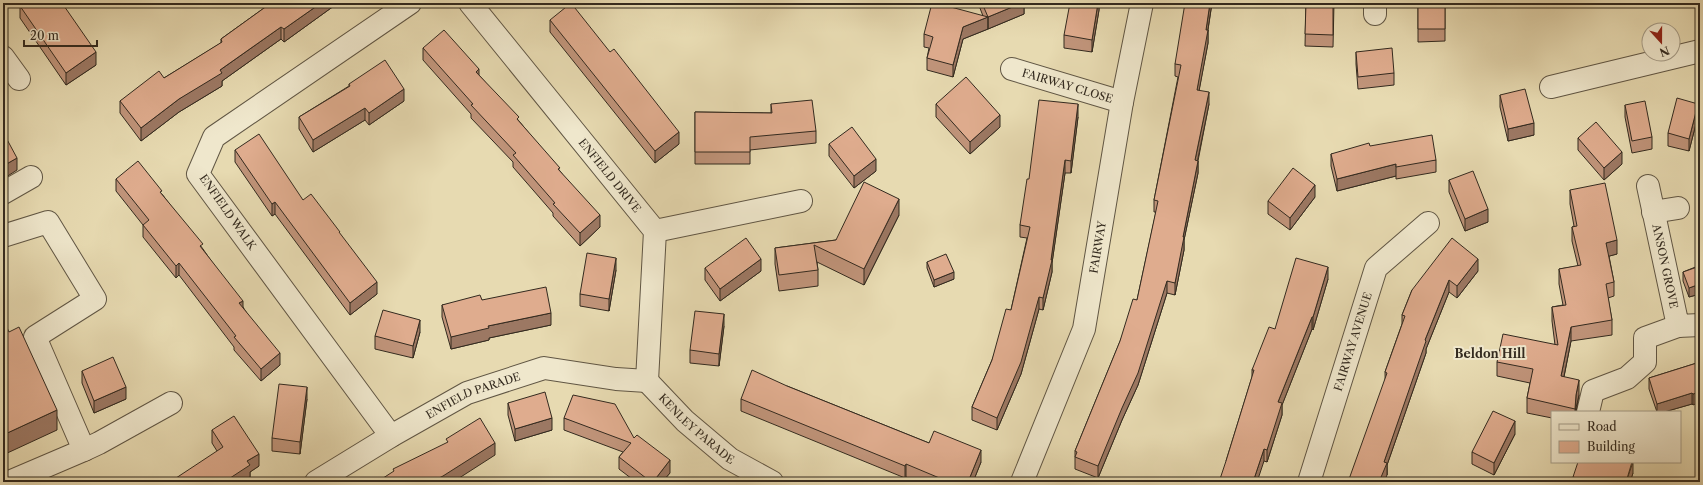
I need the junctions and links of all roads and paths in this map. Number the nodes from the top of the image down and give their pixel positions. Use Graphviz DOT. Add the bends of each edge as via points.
graph roads {
  1 [pos="410,3"];
  2 [pos="470,3"];
  3 [pos="1142,3"];
  4 [pos="1700,51"];
  5 [pos="3,56"];
  6 [pos="1012,69"];
  7 [pos="19,79"];
  8 [pos="1551,87"];
  9 [pos="1122,102"];
  10 [pos="31,177"];
  11 [pos="1648,186"];
  12 [pos="3,193"];
  13 [pos="801,201"];
  14 [pos="1678,208"];
  15 [pos="1653,212"];
  16 [pos="1428,223"];
  17 [pos="655,231"];
  18 [pos="3,236"];
  19 [pos="1700,325"];
  20 [pos="1678,326"];
  21 [pos="646,381"];
  22 [pos="171,403"];
  23 [pos="1588,411"];
  24 [pos="390,436"];
  25 [pos="84,450"];
  26 [pos="9,482"];
  27 [pos="316,482"];
  28 [pos="772,482"];
  29 [pos="1022,482"];
  30 [pos="1309,482"];
  1 -- 24 [label="street, ENFIELD WALK" via="214,137 198,174"];
  2 -- 17 [label="street, ENFIELD DRIVE"];
  3 -- 9 [label="street, FAIRWAY"];
  4 -- 8 [label="street"];
  5 -- 7 [label="street"];
  6 -- 9 [label="street, FAIRWAY CLOSE"];
  9 -- 29 [label="street, FAIRWAY" via="1084,329"];
  10 -- 12 [label="street"];
  11 -- 15 [label="street, ANSON GROVE"];
  13 -- 17 [label="street"];
  14 -- 15 [label="street"];
  15 -- 20 [label="street, ANSON GROVE"];
  16 -- 30 [label="street, FAIRWAY AVENUE" via="1376,268"];
  17 -- 21 [label="street"];
  18 -- 25 [label="street" via="48,222 95,298 35,337"];
  19 -- 20 [label="street"];
  20 -- 23 [label="street" via="1646,338 1645,362 1627,378 1593,391"];
  21 -- 24 [label="street, ENFIELD PARADE" via="544,368 467,393"];
  21 -- 28 [label="street, KENLEY PARADE" via="685,421 730,459"];
  22 -- 25 [label="street"];
  24 -- 27 [label="street, ENFIELD PARADE"];
  25 -- 26 [label="street"];
}
